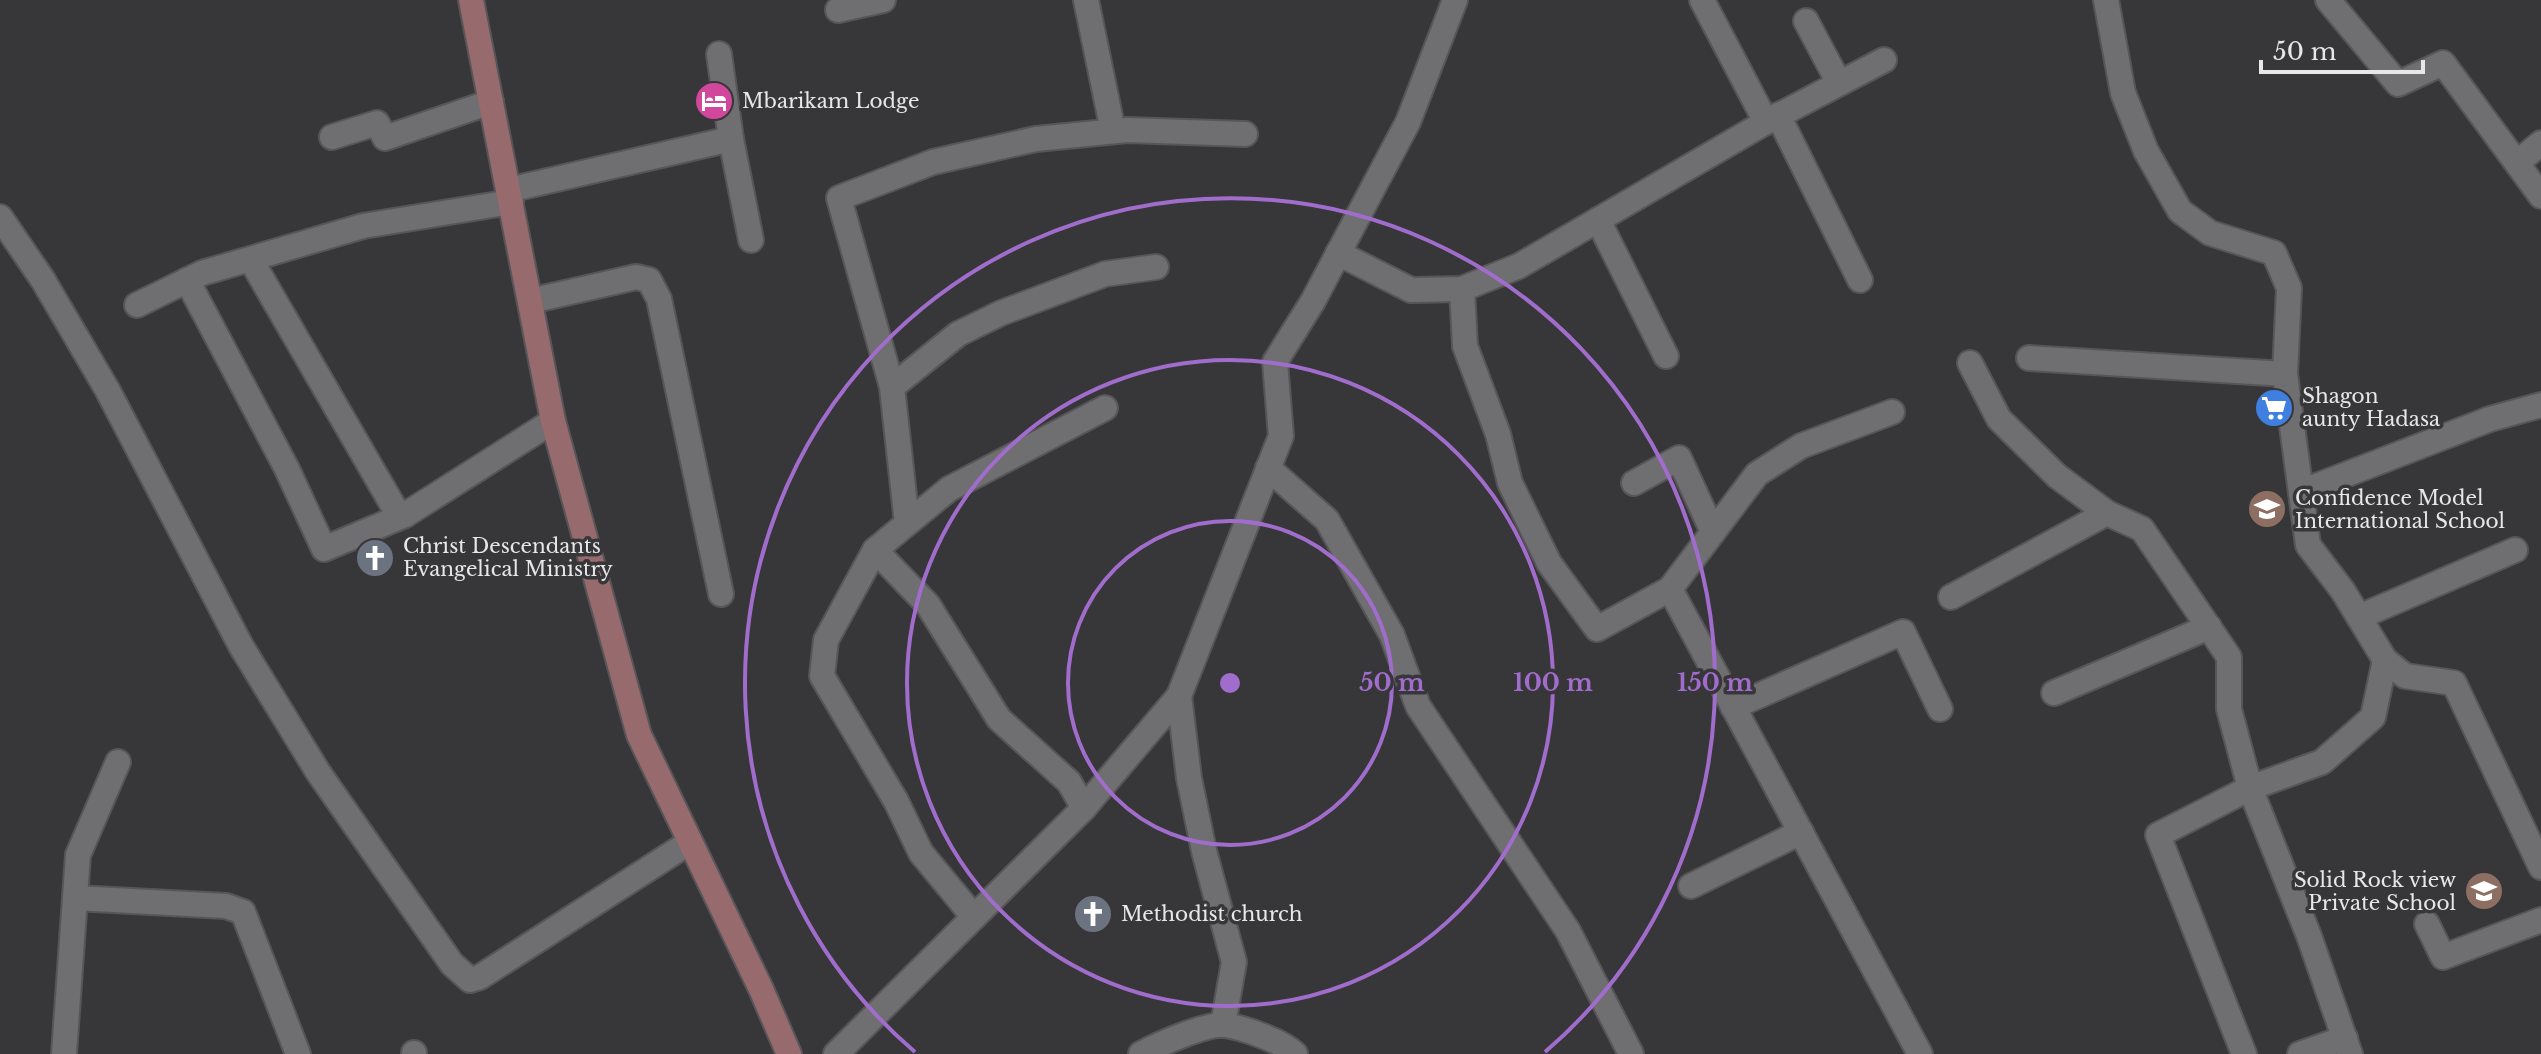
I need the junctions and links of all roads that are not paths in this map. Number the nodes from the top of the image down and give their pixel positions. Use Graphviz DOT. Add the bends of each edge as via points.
graph roads {
  1 [pos="471,0"];
  2 [pos="883,0"];
  3 [pos="1086,0"];
  4 [pos="1455,0"];
  5 [pos="1702,0"];
  6 [pos="2106,0"];
  7 [pos="2328,0"];
  8 [pos="838,10"];
  9 [pos="1806,21"];
  10 [pos="719,54"];
  11 [pos="1884,60"];
  12 [pos="1839,83"];
  13 [pos="491,102"];
  14 [pos="1772,119"];
  15 [pos="1113,131"];
  16 [pos="1245,134"];
  17 [pos="332,137"];
  18 [pos="731,139"];
  19 [pos="2541,143"];
  20 [pos="2518,162"];
  21 [pos="510,196"];
  22 [pos="2541,196"];
  23 [pos="0,217"];
  24 [pos="1598,220"];
  25 [pos="751,240"];
  26 [pos="1338,253"];
  27 [pos="251,260"];
  28 [pos="1156,267"];
  29 [pos="187,280"];
  30 [pos="1860,280"];
  31 [pos="1462,289"];
  32 [pos="530,301"];
  33 [pos="137,305"];
  34 [pos="1666,356"];
  35 [pos="2029,358"];
  36 [pos="1970,363"];
  37 [pos="2285,374"];
  38 [pos="892,387"];
  39 [pos="2541,405"];
  40 [pos="1105,408"];
  41 [pos="1892,412"];
  42 [pos="553,421"];
  43 [pos="1268,468"];
  44 [pos="1634,483"];
  45 [pos="2301,492"];
  46 [pos="2107,513"];
  47 [pos="405,515"];
  48 [pos="907,523"];
  49 [pos="1713,532"];
  50 [pos="875,550"];
  51 [pos="2515,550"];
  52 [pos="1670,589"];
  53 [pos="721,594"];
  54 [pos="1951,597"];
  55 [pos="2359,617"];
  56 [pos="2209,627"];
  57 [pos="2385,660"];
  58 [pos="2054,693"];
  59 [pos="1179,696"];
  60 [pos="1733,707"];
  61 [pos="1940,709"];
  62 [pos="118,762"];
  63 [pos="2250,788"];
  64 [pos="1084,808"];
  65 [pos="1801,832"];
  66 [pos="690,842"];
  67 [pos="2541,867"];
  68 [pos="1691,886"];
  69 [pos="75,898"];
  70 [pos="974,917"];
  71 [pos="2541,920"];
  72 [pos="2427,924"];
  73 [pos="1223,1025"];
  74 [pos="2348,1046"];
  75 [pos="64,1054"];
  76 [pos="298,1054"];
  77 [pos="789,1054"];
  78 [pos="836,1054"];
  79 [pos="1141,1054"];
  80 [pos="1295,1054"];
  81 [pos="1631,1054"];
  82 [pos="1920,1054"];
  83 [pos="2244,1054"];
  84 [pos="2300,1054"];
  1 -- 13 [label="street"];
  2 -- 8 [label="street"];
  3 -- 15 [label="street"];
  4 -- 26 [label="street" via="1408,122"];
  5 -- 14 [label="street"];
  6 -- 37 [label="street" via="2123,93 2146,151 2180,211 2210,233 2274,253 2289,288"];
  7 -- 20 [label="street" via="2398,84 2443,63"];
  9 -- 12 [label="street"];
  10 -- 18 [label="street"];
  11 -- 12 [label="street"];
  12 -- 14 [label="street"];
  13 -- 17 [label="street" via="385,138 377,123"];
  13 -- 21 [label="street"];
  14 -- 24 [label="street"];
  14 -- 30 [label="street"];
  15 -- 16 [label="street"];
  15 -- 38 [label="street" via="1036,139 933,162 839,198"];
  18 -- 21 [label="street"];
  18 -- 25 [label="street"];
  19 -- 20 [label="street"];
  20 -- 22 [label="street"];
  21 -- 27 [label="street" via="363,226"];
  21 -- 32 [label="street"];
  23 -- 66 [label="street" via="108,391 241,646 318,772 452,964 470,980 480,977"];
  24 -- 31 [label="street" via="1519,266"];
  24 -- 34 [label="street"];
  26 -- 31 [label="street" via="1411,290"];
  26 -- 43 [label="street" via="1275,362 1281,436"];
  27 -- 29 [label="street"];
  27 -- 47 [label="street" via="395,509"];
  28 -- 38 [label="street" via="1105,274 1001,313 958,334"];
  29 -- 33 [label="street"];
  29 -- 47 [label="street" via="324,549"];
  31 -- 52 [label="street" via="1465,346 1510,483 1549,563 1597,629"];
  32 -- 42 [label="street"];
  32 -- 53 [label="street" via="636,277 649,280 659,299"];
  35 -- 37 [label="street"];
  36 -- 46 [label="street" via="1999,419 2057,476"];
  37 -- 45 [label="street"];
  38 -- 48 [label="street"];
  39 -- 45 [label="street" via="2490,419"];
  40 -- 48 [label="street" via="949,489"];
  41 -- 49 [label="street" via="1801,446 1757,474"];
  42 -- 47 [label="street"];
  42 -- 66 [label="street" via="639,735"];
  43 -- 59 [label="street"];
  43 -- 81 [label="street" via="1327,520 1392,635 1418,706 1568,931"];
  44 -- 49 [label="street" via="1679,458"];
  45 -- 55 [label="street" via="2308,545"];
  46 -- 54 [label="street"];
  46 -- 56 [label="street" via="2142,529"];
  48 -- 50 [label="street"];
  49 -- 52 [label="street"];
  50 -- 64 [label="street" via="928,605 999,719 1069,782"];
  50 -- 70 [label="street" via="826,640 822,676 921,853"];
  51 -- 55 [label="street"];
  52 -- 60 [label="street"];
  55 -- 57 [label="street"];
  56 -- 58 [label="street"];
  56 -- 63 [label="street" via="2229,657 2229,709"];
  57 -- 63 [label="street" via="2373,717 2322,762"];
  57 -- 67 [label="street" via="2405,676 2454,683"];
  59 -- 64 [label="street"];
  59 -- 73 [label="street" via="1204,851 1234,962"];
  60 -- 61 [label="street" via="1903,632"];
  60 -- 65 [label="street"];
  62 -- 69 [label="street" via="78,855"];
  63 -- 74 [label="street"];
  63 -- 83 [label="street" via="2158,835"];
  64 -- 70 [label="street"];
  65 -- 68 [label="street"];
  65 -- 82 [label="street"];
  66 -- 77 [label="street"];
  69 -- 75 [label="street"];
  69 -- 76 [label="street" via="226,906 243,912"];
  70 -- 78 [label="street"];
  71 -- 72 [label="street" via="2443,957"];
  73 -- 79 [label="street" via="1162,1042"];
  73 -- 80 [label="street" via="1285,1044"];
  74 -- 84 [label="street"];
}
